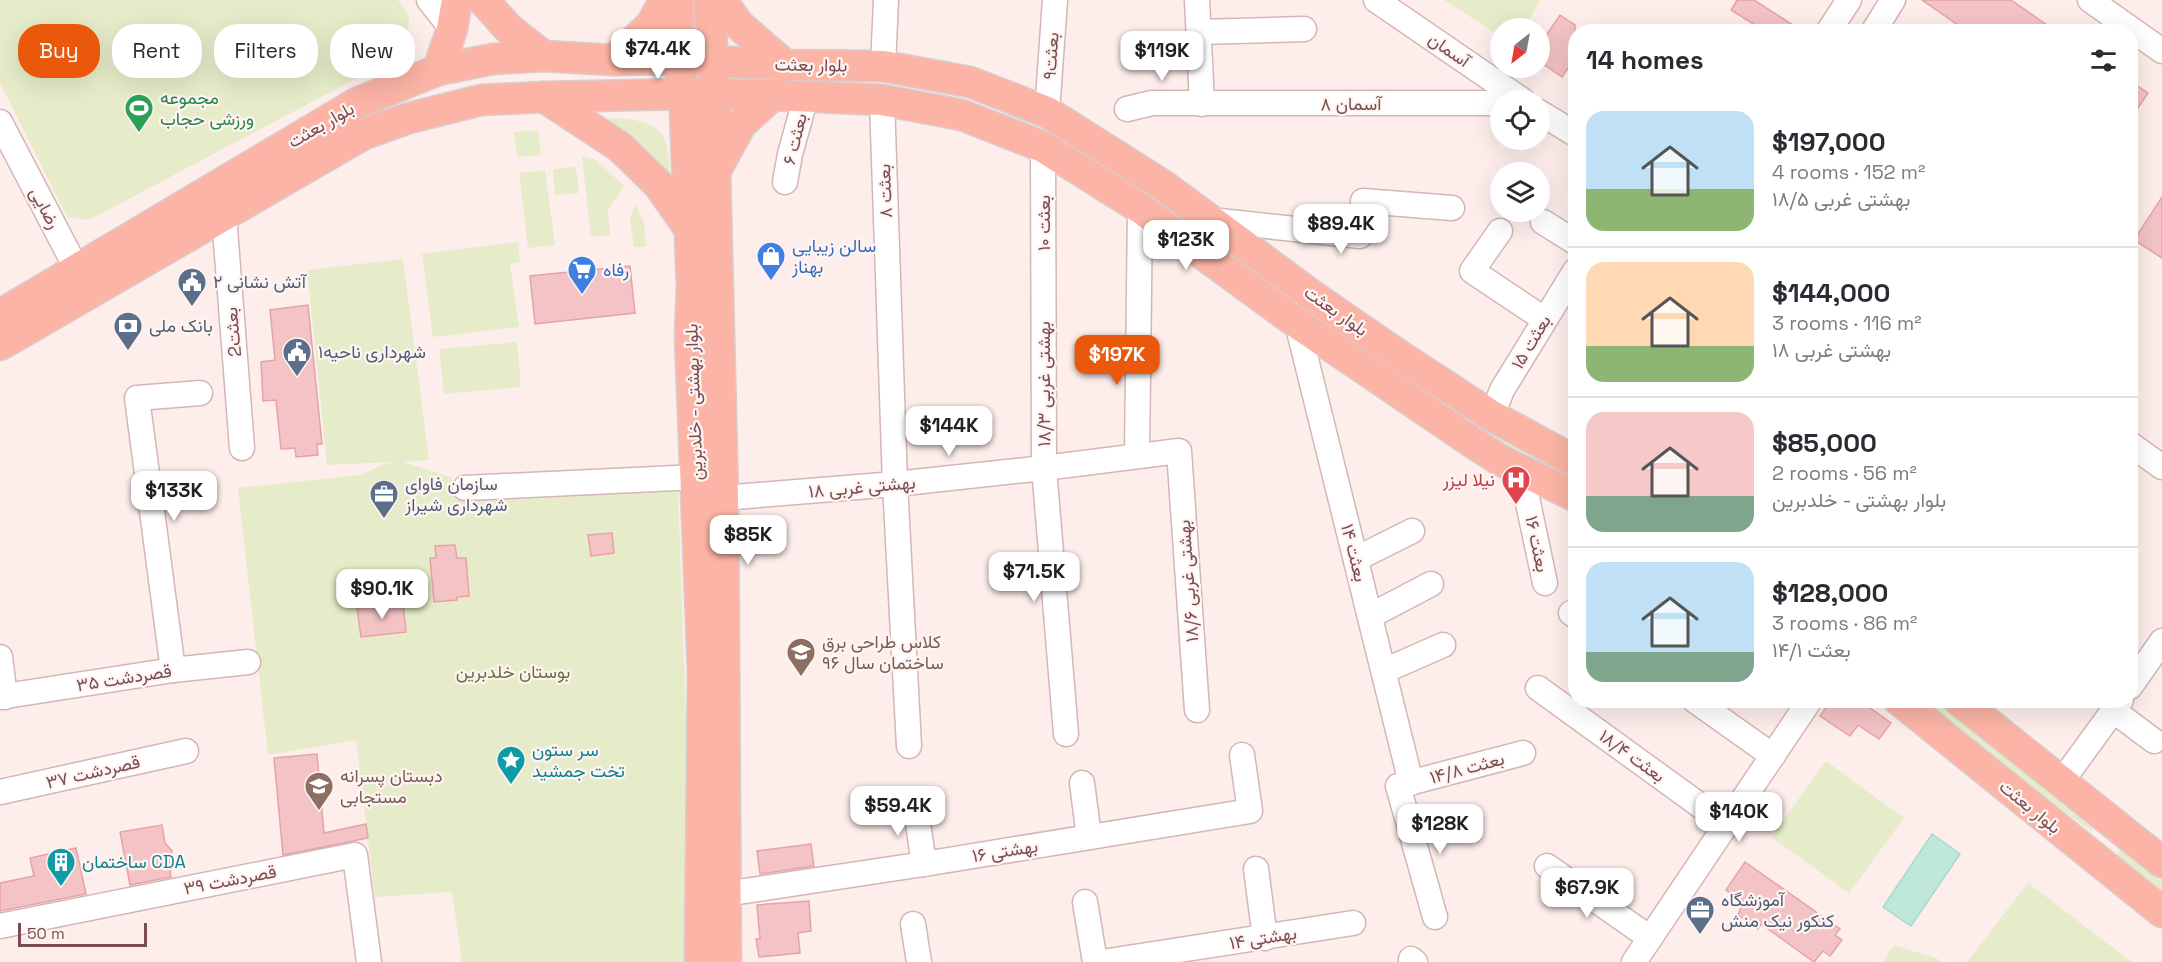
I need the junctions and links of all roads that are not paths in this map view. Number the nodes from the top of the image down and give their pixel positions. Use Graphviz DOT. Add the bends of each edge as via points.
graph roads {
  1 [pos="665,0"];
  2 [pos="678,0"];
  3 [pos="709,0"];
  4 [pos="721,0"];
  5 [pos="886,0"];
  6 [pos="1055,0"];
  7 [pos="1197,0"];
  8 [pos="1376,0"];
  9 [pos="1893,0"];
  10 [pos="2090,0"];
  11 [pos="1842,3"];
  12 [pos="460,5"];
  13 [pos="1832,24"];
  14 [pos="1881,24"];
  15 [pos="2124,24"];
  16 [pos="1304,29"];
  17 [pos="1198,32"];
  18 [pos="2138,34"];
  19 [pos="2162,51"];
  20 [pos="543,56"];
  21 [pos="679,59"];
  22 [pos="614,60"];
  23 [pos="714,60"];
  24 [pos="785,65"];
  25 [pos="884,66"];
  26 [pos="438,70"];
  27 [pos="964,81"];
  28 [pos="1507,90"];
  29 [pos="685,94"];
  30 [pos="715,95"];
  31 [pos="773,95"];
  32 [pos="544,96"];
  33 [pos="806,97"];
  34 [pos="882,100"];
  35 [pos="1202,104"];
  36 [pos="1490,104"];
  37 [pos="1127,109"];
  38 [pos="1047,112"];
  39 [pos="956,114"];
  40 [pos="1550,119"];
  41 [pos="0,122"];
  42 [pos="1568,130"];
  43 [pos="1043,147"];
  44 [pos="715,171"];
  45 [pos="785,182"];
  46 [pos="1140,208"];
  47 [pos="1452,208"];
  48 [pos="224,216"];
  49 [pos="1211,220"];
  50 [pos="1543,222"];
  51 [pos="689,228"];
  52 [pos="1500,231"];
  53 [pos="1568,238"];
  54 [pos="84,282"];
  55 [pos="1568,282"];
  56 [pos="705,286"];
  57 [pos="1044,300"];
  58 [pos="0,315"];
  59 [pos="1544,319"];
  60 [pos="1297,323"];
  61 [pos="0,345"];
  62 [pos="200,393"];
  63 [pos="1492,416"];
  64 [pos="1474,444"];
  65 [pos="242,448"];
  66 [pos="2138,450"];
  67 [pos="1179,451"];
  68 [pos="1137,455"];
  69 [pos="1568,457"];
  70 [pos="2162,467"];
  71 [pos="1044,468"];
  72 [pos="1521,470"];
  73 [pos="697,477"];
  74 [pos="895,484"];
  75 [pos="465,488"];
  76 [pos="1568,493"];
  77 [pos="723,498"];
  78 [pos="1412,531"];
  79 [pos="1356,559"];
  80 [pos="1545,583"];
  81 [pos="1431,584"];
  82 [pos="1370,616"];
  83 [pos="2162,641"];
  84 [pos="1443,645"];
  85 [pos="0,657"];
  86 [pos="248,662"];
  87 [pos="173,670"];
  88 [pos="1384,671"];
  89 [pos="2138,676"];
  90 [pos="1538,688"];
  91 [pos="3,697"];
  92 [pos="1705,708"];
  93 [pos="1805,708"];
  94 [pos="1909,708"];
  95 [pos="1974,708"];
  96 [pos="2116,708"];
  97 [pos="2119,708"];
  98 [pos="1197,710"];
  99 [pos="1066,734"];
  100 [pos="2154,741"];
  101 [pos="909,746"];
  102 [pos="186,751"];
  103 [pos="1523,753"];
  104 [pos="1242,755"];
  105 [pos="1773,756"];
  106 [pos="2062,781"];
  107 [pos="1082,783"];
  108 [pos="1411,783"];
  109 [pos="0,792"];
  110 [pos="915,804"];
  111 [pos="1726,825"];
  112 [pos="1089,837"];
  113 [pos="2162,862"];
  114 [pos="924,864"];
  115 [pos="1547,866"];
  116 [pos="1256,869"];
  117 [pos="725,894"];
  118 [pos="1085,902"];
  119 [pos="2162,912"];
  120 [pos="1435,917"];
  121 [pos="1353,923"];
  122 [pos="913,924"];
  123 [pos="0,926"];
  124 [pos="1265,938"];
  125 [pos="1650,938"];
  126 [pos="369,962"];
  127 [pos="700,962"];
  128 [pos="726,962"];
  129 [pos="919,962"];
  130 [pos="1095,962"];
  131 [pos="1101,962"];
  132 [pos="1634,962"];
  1 -- 22 [label="main road" via="651,25"];
  2 -- 21 [label="main road, بلوار بهشتی - خلدبرین"];
  3 -- 23 [label="main road, بلوار بهشتی - خلدبرین"];
  4 -- 24 [label="main road" via="739,25"];
  5 -- 25 [label="street"];
  6 -- 38 [label="street, بعثت۹"];
  7 -- 17 [label="street"];
  8 -- 28 [label="street, آسمان"];
  9 -- 14 [label="street"];
  10 -- 15 [label="street"];
  11 -- 13 [label="street"];
  12 -- 20 [label="main road" via="508,28"];
  12 -- 26 [label="main road"];
  16 -- 17 [label="street"];
  17 -- 35 [label="street"];
  18 -- 19 [label="street"];
  20 -- 22 [label="main road, بلوار بعثت"];
  20 -- 26 [label="main road, بلوار بعثت" via="493,59"];
  21 -- 22 [label="main road, بلوار بعثت"];
  21 -- 23 [label="main road, بلوار بعثت"];
  21 -- 29 [label="main road, بلوار بهشتی - خلدبرین"];
  23 -- 24 [label="main road, بلوار بعثت"];
  23 -- 30 [label="main road, بلوار بهشتی - خلدبرین"];
  24 -- 25 [label="main road, بلوار بعثت"];
  25 -- 27 [label="main road, بلوار بعثت"];
  26 -- 54 [label="main road, بلوار بعثت" via="357,103"];
  27 -- 38 [label="main road, بلوار بعثت"];
  27 -- 39 [label="main road"];
  29 -- 30 [label="main road, بلوار بعثت"];
  29 -- 32 [label="main road, بلوار بعثت"];
  29 -- 51 [label="main road, بلوار بهشتی - خلدبرین"];
  30 -- 31 [label="main road, بلوار بعثت"];
  30 -- 44 [label="main road, بلوار بهشتی - خلدبرین"];
  31 -- 33 [label="main road, بلوار بعثت"];
  31 -- 44 [label="main road" via="741,124"];
  32 -- 48 [label="main road, بلوار بعثت" via="481,100 409,117 364,134"];
  32 -- 51 [label="main road" via="620,147 659,186"];
  33 -- 34 [label="main road, بلوار بعثت"];
  33 -- 45 [label="street, ۶ بعثت"];
  34 -- 39 [label="main road, بلوار بعثت"];
  34 -- 74 [label="street, ۸ بعثت"];
  35 -- 36 [label="street, ۸ آسمان"];
  35 -- 37 [label="street, ۸ آسمان" via="1152,103"];
  38 -- 49 [label="main road, بلوار بعثت"];
  39 -- 43 [label="main road, بلوار بعثت"];
  40 -- 42 [label="street"];
  41 -- 54 [label="street, رضایی"];
  43 -- 46 [label="main road, بلوار بعثت"];
  43 -- 57 [label="street, ۱۰ بعثت"];
  44 -- 56 [label="main road, بلوار بهشتی - خلدبرین"];
  46 -- 60 [label="main road, بلوار بعثت"];
  46 -- 68 [label="street"];
  47 -- 49 [label="street" via="1363,201 1360,236"];
  48 -- 54 [label="main road, بلوار بعثت"];
  48 -- 65 [label="street, 2بعثت"];
  49 -- 63 [label="main road, بلوار بعثت" via="1310,294"];
  50 -- 53 [label="street"];
  51 -- 56 [label="main road, بلوار بهشتی - خلدبرین"];
  52 -- 59 [label="street" via="1472,271"];
  54 -- 58 [label="main road, بلوار بعثت"];
  54 -- 61 [label="main road, بلوار بعثت"];
  55 -- 59 [label="street, بعثت ۱۵"];
  56 -- 73 [label="main road, بلوار بهشتی - خلدبرین" via="690,336"];
  56 -- 77 [label="main road, بلوار بهشتی - خلدبرین"];
  57 -- 71 [label="street, بهشتی غربی ۱۸/۳"];
  59 -- 63 [label="street, بعثت ۱۵" via="1502,390"];
  60 -- 64 [label="main road, بلوار بعثت"];
  60 -- 79 [label="street, بعثت ۱۴"];
  62 -- 87 [label="street" via="137,398"];
  63 -- 64 [label="main road"];
  63 -- 69 [label="main road, بلوار بعثت"];
  64 -- 72 [label="main road, بلوار بعثت"];
  66 -- 70 [label="street"];
  67 -- 68 [label="street, بهشتی غربی ۱۸"];
  67 -- 98 [label="street, بهشتی غربی ۱۸/۶"];
  68 -- 71 [label="street, بهشتی غربی ۱۸"];
  71 -- 74 [label="street, بهشتی غربی ۱۸"];
  71 -- 99 [label="street, بهشتی غربی ۱۸/۳"];
  72 -- 76 [label="main road, بلوار بعثت"];
  72 -- 80 [label="street, بعثت ۱۶"];
  73 -- 75 [label="street"];
  73 -- 127 [label="main road, بلوار بهشتی - خلدبرین" via="703,671"];
  74 -- 77 [label="street, بهشتی غربی ۱۸"];
  74 -- 101 [label="street, ۸ بعثت"];
  77 -- 117 [label="main road, بلوار بهشتی - خلدبرین"];
  78 -- 79 [label="street"];
  79 -- 82 [label="street, بعثت ۱۴"];
  81 -- 82 [label="street"];
  82 -- 88 [label="street, بعثت ۱۴"];
  83 -- 89 [label="street"];
  84 -- 88 [label="street"];
  85 -- 91 [label="street"];
  86 -- 87 [label="street, قصردشت ۳۵"];
  87 -- 91 [label="street, قصردشت ۳۵"];
  88 -- 108 [label="street, بعثت ۱۴"];
  90 -- 111 [label="street, ۱۸/۴ بعثت"];
  92 -- 105 [label="street"];
  93 -- 105 [label="street"];
  94 -- 119 [label="main road, بلوار بعثت"];
  95 -- 106 [label="main road"];
  96 -- 106 [label="street"];
  97 -- 100 [label="street"];
  102 -- 109 [label="street, قصردشت ۳۷"];
  103 -- 108 [label="street, ۱۴/۸ بعثت"];
  104 -- 112 [label="street, ۱۶ بهشتی" via="1250,811"];
  105 -- 111 [label="street"];
  106 -- 113 [label="main road"];
  107 -- 112 [label="street"];
  108 -- 120 [label="street" via="1398,786"];
  110 -- 114 [label="street"];
  111 -- 125 [label="street"];
  112 -- 114 [label="street, ۱۶ بهشتی"];
  114 -- 117 [label="street, ۱۶ بهشتی"];
  115 -- 125 [label="street"];
  116 -- 124 [label="street"];
  117 -- 128 [label="main road, بلوار بهشتی - خلدبرین"];
  118 -- 130 [label="street"];
  121 -- 124 [label="street, ۱۴ بهشتی"];
  122 -- 129 [label="street"];
  123 -- 126 [label="street, قصردشت ۳۹" via="355,855"];
  124 -- 131 [label="street, ۱۴ بهشتی"];
  125 -- 132 [label="street"];
}
